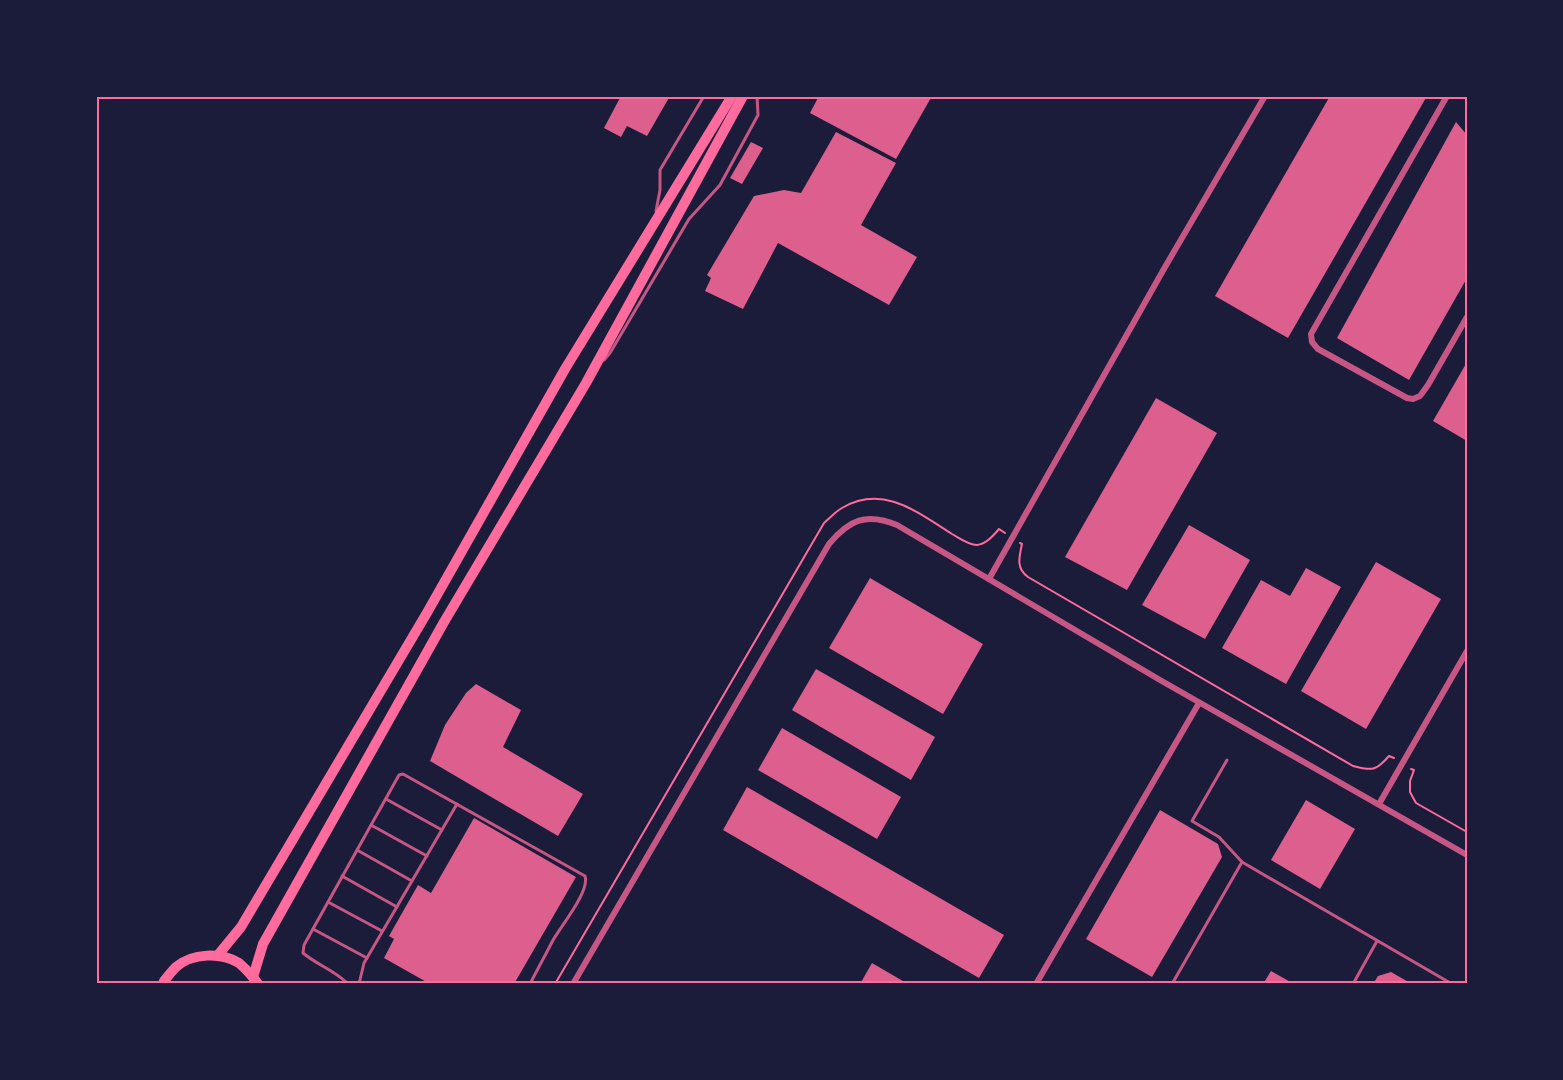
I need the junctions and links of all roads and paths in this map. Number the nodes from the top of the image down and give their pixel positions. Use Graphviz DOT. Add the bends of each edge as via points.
graph roads {
  1 [pos="704,96"];
  2 [pos="732,96"];
  3 [pos="743,96"];
  4 [pos="757,96"];
  5 [pos="1265,96"];
  6 [pos="1447,96"];
  7 [pos="654,224"];
  8 [pos="1467,317"];
  9 [pos="586,383"];
  10 [pos="1012,538"];
  11 [pos="989,579"];
  12 [pos="1467,651"];
  13 [pos="1199,703"];
  14 [pos="1227,760"];
  15 [pos="1402,764"];
  16 [pos="386,799"];
  17 [pos="457,804"];
  18 [pos="1378,804"];
  19 [pos="371,825"];
  20 [pos="442,830"];
  21 [pos="1467,832"];
  22 [pos="357,850"];
  23 [pos="1467,855"];
  24 [pos="427,856"];
  25 [pos="1242,862"];
  26 [pos="342,876"];
  27 [pos="412,881"];
  28 [pos="328,902"];
  29 [pos="397,907"];
  30 [pos="313,929"];
  31 [pos="383,931"];
  32 [pos="1377,941"];
  33 [pos="218,956"];
  34 [pos="367,958"];
  35 [pos="256,981"];
  36 [pos="163,984"];
  37 [pos="346,984"];
  38 [pos="360,984"];
  39 [pos="530,984"];
  40 [pos="555,984"];
  41 [pos="573,984"];
  42 [pos="1036,984"];
  43 [pos="1172,984"];
  44 [pos="1353,984"];
  45 [pos="1452,984"];
  1 -- 7 [label="lane" via="660,170"];
  2 -- 7 [label="main road"];
  3 -- 9 [label="main road"];
  4 -- 9 [label="lane" via="758,115 720,185 689,219 610,353"];
  5 -- 10 [label="street"];
  6 -- 8 [label="street" via="1311,334 1312,342 1318,349 1413,399 1428,385"];
  7 -- 33 [label="main road" via="565,369 428,611 241,927"];
  9 -- 35 [label="main road" via="444,622 263,944"];
  10 -- 11 [label="street"];
  10 -- 15 [label="path" via="1022,544 1019,564 1028,577 1353,766 1368,770 1380,766 1389,756"];
  10 -- 40 [label="path" via="999,529 985,542 975,545 909,507 882,499 854,502 824,523"];
  11 -- 13 [label="street"];
  11 -- 41 [label="street" via="885,520 855,522 838,532"];
  12 -- 15 [label="street"];
  13 -- 18 [label="street"];
  13 -- 42 [label="street"];
  14 -- 25 [label="lane" via="1192,821 1219,837"];
  15 -- 18 [label="street"];
  15 -- 21 [label="path" via="1414,770 1410,792 1416,803"];
  16 -- 17 [label="lane" via="403,774"];
  16 -- 19 [label="lane"];
  16 -- 20 [label="lane"];
  17 -- 20 [label="lane"];
  17 -- 39 [label="lane" via="585,876 583,890"];
  18 -- 23 [label="street"];
  19 -- 22 [label="lane"];
  19 -- 24 [label="lane"];
  20 -- 24 [label="lane"];
  22 -- 26 [label="lane"];
  22 -- 27 [label="lane"];
  24 -- 27 [label="lane"];
  25 -- 32 [label="lane"];
  25 -- 43 [label="lane"];
  26 -- 28 [label="lane"];
  26 -- 29 [label="lane"];
  27 -- 29 [label="lane"];
  28 -- 30 [label="lane"];
  28 -- 31 [label="lane"];
  29 -- 31 [label="lane"];
  30 -- 34 [label="lane"];
  30 -- 37 [label="lane" via="303,953"];
  31 -- 34 [label="lane"];
  32 -- 44 [label="lane"];
  32 -- 45 [label="lane"];
  33 -- 35 [label="main road" via="238,963"];
  33 -- 36 [label="main road" via="197,957 178,965"];
  34 -- 38 [label="lane"];
}
